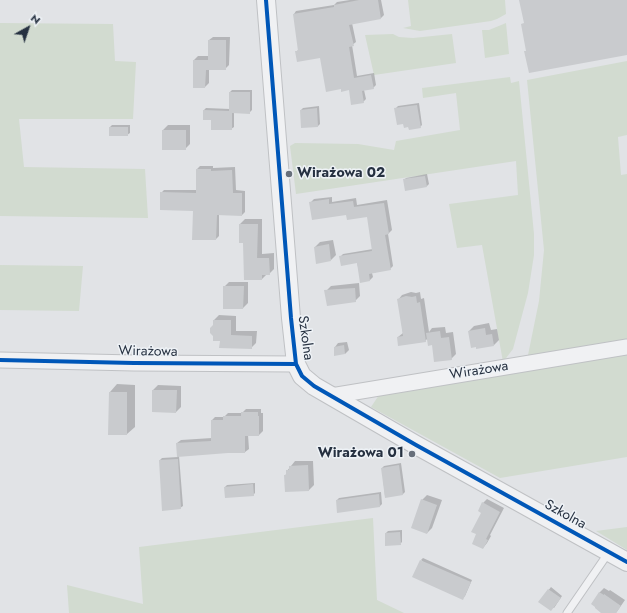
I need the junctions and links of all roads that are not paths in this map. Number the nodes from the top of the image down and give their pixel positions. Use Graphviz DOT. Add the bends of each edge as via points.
graph roads {
  1 [pos="266,0"];
  2 [pos="627,347"];
  3 [pos="0,360"];
  4 [pos="296,364"];
  5 [pos="331,396"];
  6 [pos="609,552"];
  7 [pos="627,562"];
  8 [pos="567,613"];
  1 -- 4 [label="street, Szkolna" via="290,318"];
  2 -- 5 [label="street, Wirażowa"];
  3 -- 4 [label="street, Wirażowa"];
  4 -- 5 [label="street, Szkolna" via="302,376"];
  5 -- 6 [label="street, Szkolna"];
  6 -- 7 [label="street, Szkolna"];
  6 -- 8 [label="lane"];
}
